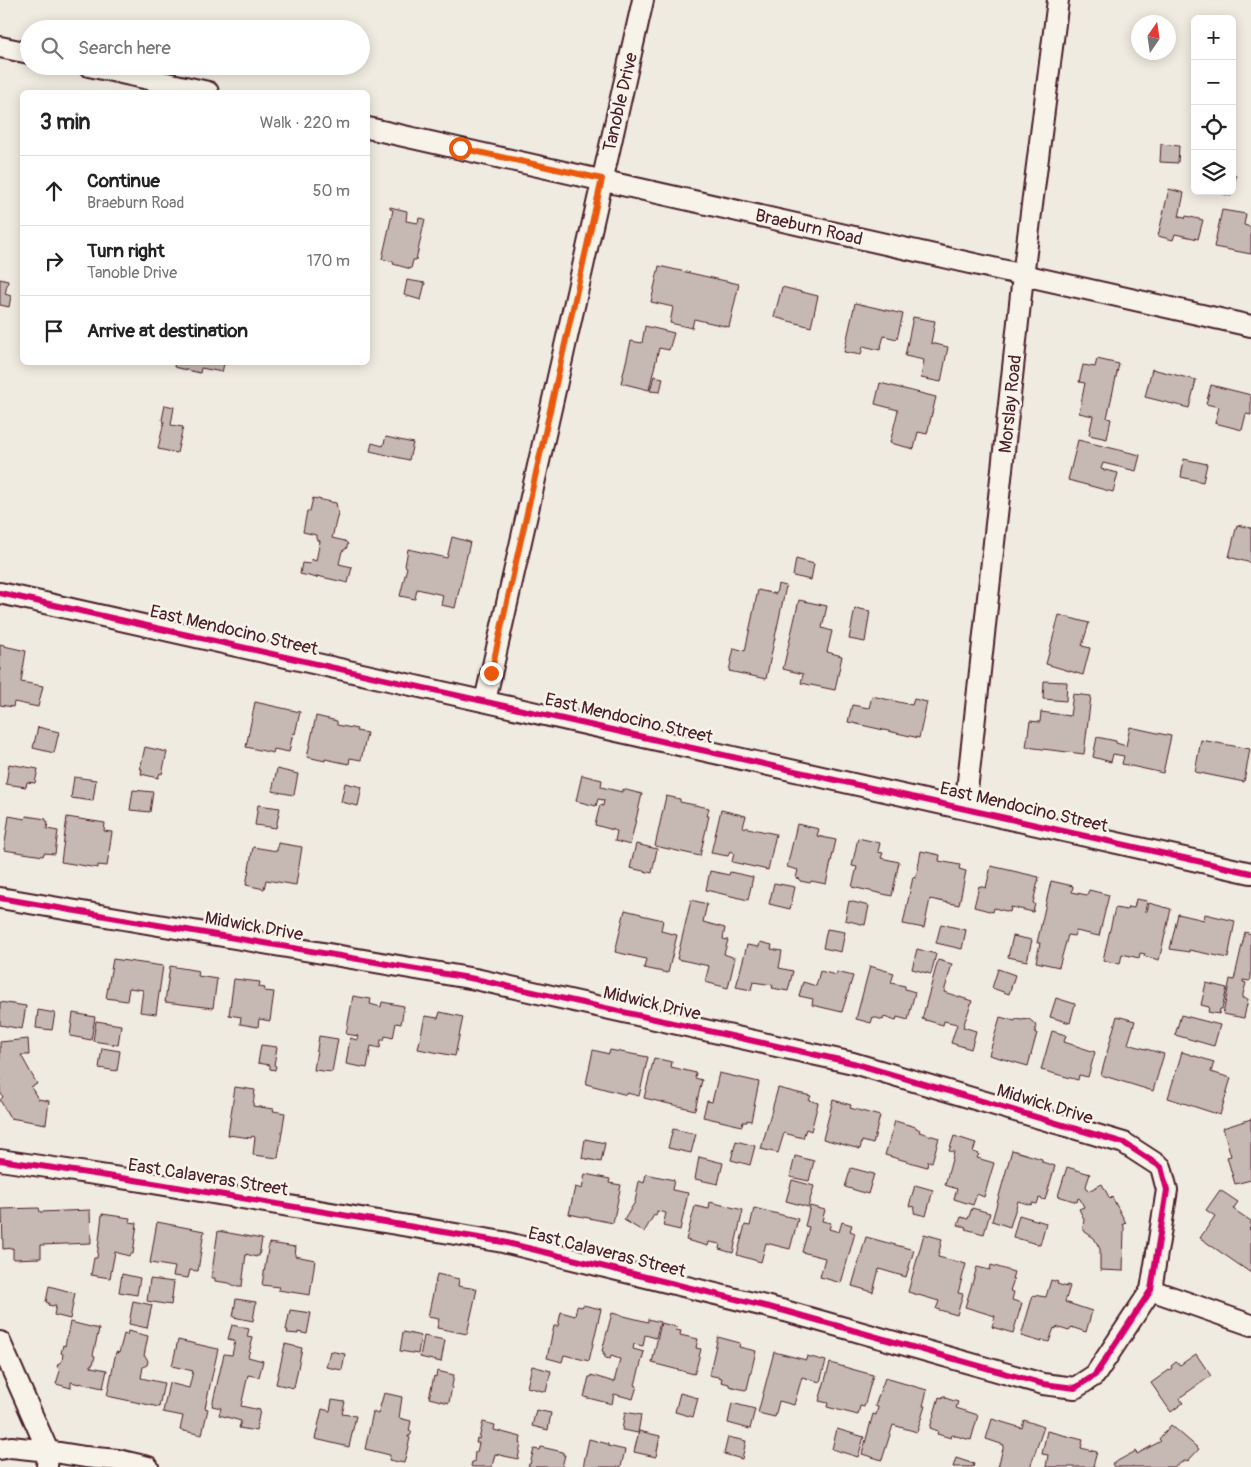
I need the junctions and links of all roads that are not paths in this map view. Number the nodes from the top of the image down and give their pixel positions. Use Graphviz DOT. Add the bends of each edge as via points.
graph roads {
  1 [pos="643,0"];
  2 [pos="1058,0"];
  3 [pos="0,46"];
  4 [pos="20,51"];
  5 [pos="130,75"];
  6 [pos="199,90"];
  7 [pos="370,128"];
  8 [pos="602,179"];
  9 [pos="1024,276"];
  10 [pos="1251,326"];
  11 [pos="0,593"];
  12 [pos="485,701"];
  13 [pos="965,809"];
  14 [pos="1251,873"];
  15 [pos="0,898"];
  16 [pos="0,1160"];
  17 [pos="1151,1290"];
  18 [pos="1251,1325"];
  19 [pos="0,1342"];
  20 [pos="0,1448"];
  21 [pos="48,1459"];
  22 [pos="148,1467"];
  1 -- 8 [label="street, Tanoble Drive"];
  2 -- 9 [label="street, Morslay Road"];
  3 -- 4 [label="street"];
  5 -- 6 [label="street"];
  7 -- 8 [label="street, Braeburn Road"];
  8 -- 9 [label="street, Braeburn Road"];
  8 -- 12 [label="street, Tanoble Drive"];
  9 -- 10 [label="street, Braeburn Road"];
  9 -- 13 [label="street, Morslay Road"];
  11 -- 12 [label="street, East Mendocino Street"];
  12 -- 13 [label="street, East Mendocino Street"];
  13 -- 14 [label="street, East Mendocino Street"];
  15 -- 17 [label="street, Midwick Drive" via="475,979 853,1063 1124,1143 1161,1167 1167,1190"];
  16 -- 17 [label="street, East Calaveras Street" via="503,1242 785,1311 1043,1384 1074,1388 1095,1375"];
  17 -- 18 [label="street"];
  19 -- 21 [label="street"];
  20 -- 21 [label="street" via="11,1447"];
  21 -- 22 [label="street" via="85,1457"];
}
